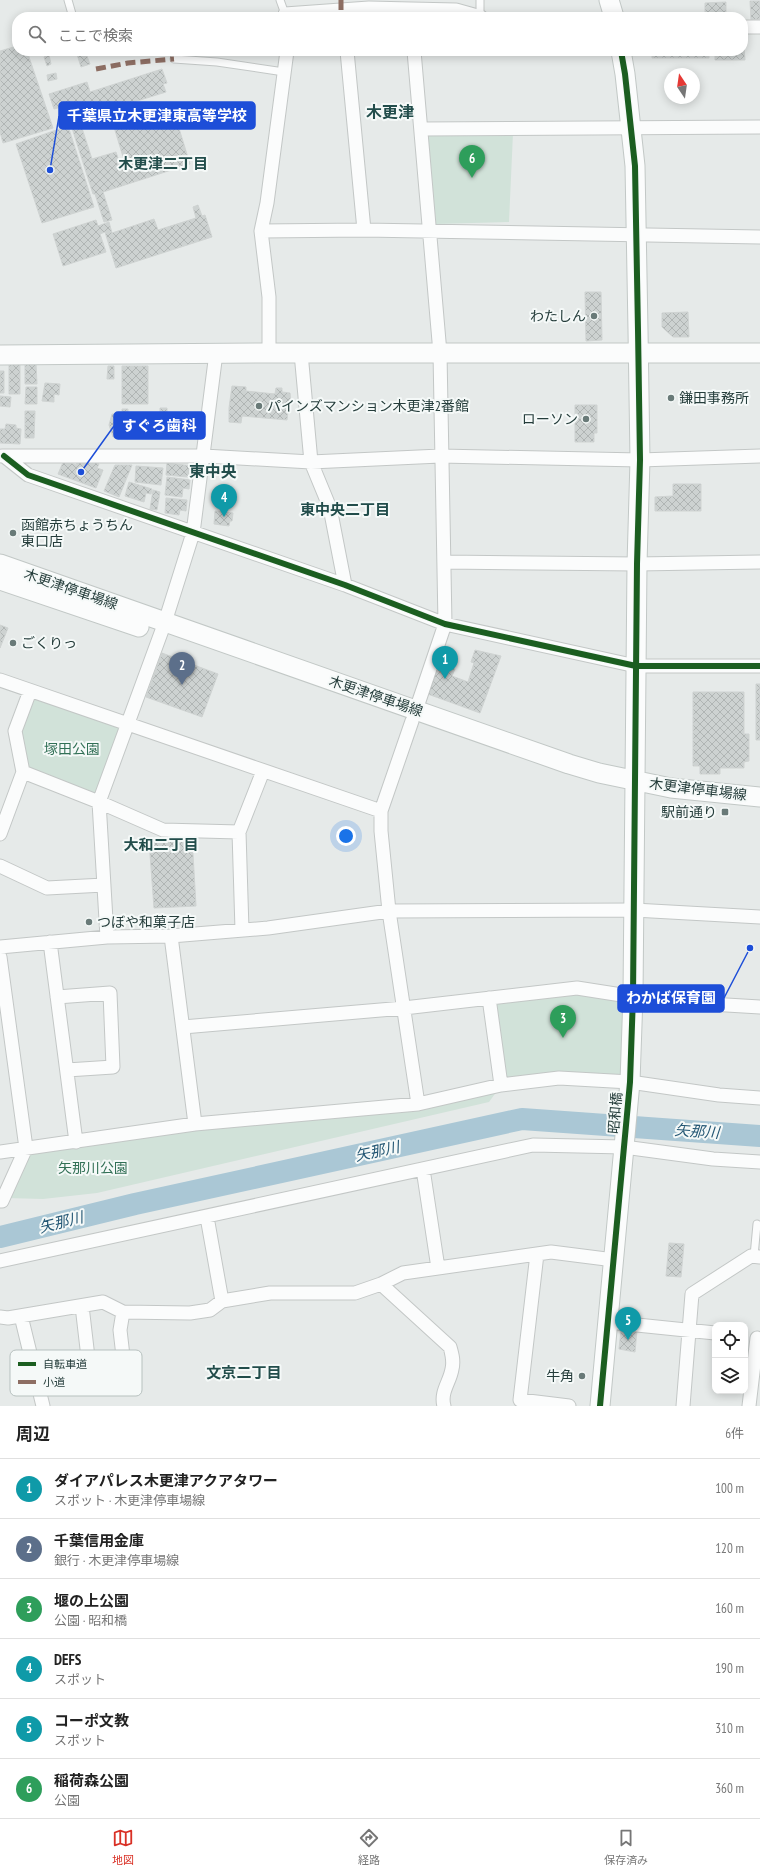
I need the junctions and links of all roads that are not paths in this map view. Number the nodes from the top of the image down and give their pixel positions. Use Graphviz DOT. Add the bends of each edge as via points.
graph roads {
  1 [pos="68,0"];
  2 [pos="280,0"];
  3 [pos="480,0"];
  4 [pos="609,0"];
  5 [pos="71,12"];
  6 [pos="284,12"];
  7 [pos="426,12"];
  8 [pos="463,12"];
  9 [pos="481,12"];
  10 [pos="613,12"];
  11 [pos="748,27"];
  12 [pos="760,27"];
  13 [pos="286,56"];
  14 [pos="347,56"];
  15 [pos="414,56"];
  16 [pos="622,56"];
  17 [pos="174,59"];
  18 [pos="284,72"];
  19 [pos="760,127"];
  20 [pos="631,128"];
  21 [pos="421,129"];
  22 [pos="364,230"];
  23 [pos="261,231"];
  24 [pos="430,231"];
  25 [pos="636,235"];
  26 [pos="760,237"];
  27 [pos="216,353"];
  28 [pos="269,353"];
  29 [pos="301,353"];
  30 [pos="440,353"];
  31 [pos="760,353"];
  32 [pos="637,354"];
  33 [pos="0,355"];
  34 [pos="2,456"];
  35 [pos="204,456"];
  36 [pos="440,456"];
  37 [pos="760,456"];
  38 [pos="640,460"];
  39 [pos="312,462"];
  40 [pos="193,533"];
  41 [pos="444,562"];
  42 [pos="760,562"];
  43 [pos="0,564"];
  44 [pos="637,564"];
  45 [pos="0,580"];
  46 [pos="346,585"];
  47 [pos="445,624"];
  48 [pos="162,628"];
  49 [pos="636,666"];
  50 [pos="760,666"];
  51 [pos="0,680"];
  52 [pos="30,691"];
  53 [pos="414,716"];
  54 [pos="128,724"];
  55 [pos="263,770"];
  56 [pos="23,772"];
  57 [pos="635,787"];
  58 [pos="760,797"];
  59 [pos="99,802"];
  60 [pos="760,810"];
  61 [pos="381,811"];
  62 [pos="239,832"];
  63 [pos="0,834"];
  64 [pos="0,866"];
  65 [pos="104,885"];
  66 [pos="634,910"];
  67 [pos="389,911"];
  68 [pos="760,917"];
  69 [pos="242,930"];
  70 [pos="171,936"];
  71 [pos="107,937"];
  72 [pos="50,942"];
  73 [pos="0,948"];
  74 [pos="0,957"];
  75 [pos="633,996"];
  76 [pos="57,997"];
  77 [pos="489,998"];
  78 [pos="760,1007"];
  79 [pos="404,1008"];
  80 [pos="183,1027"];
  81 [pos="66,1070"];
  82 [pos="630,1082"];
  83 [pos="501,1085"];
  84 [pos="760,1098"];
  85 [pos="418,1104"];
  86 [pos="195,1124"];
  87 [pos="76,1142"];
  88 [pos="624,1147"];
  89 [pos="26,1148"];
  90 [pos="0,1152"];
  91 [pos="760,1162"];
  92 [pos="423,1169"];
  93 [pos="0,1201"];
  94 [pos="207,1217"];
  95 [pos="757,1224"];
  96 [pos="537,1254"];
  97 [pos="757,1256"];
  98 [pos="614,1260"];
  99 [pos="0,1261"];
  100 [pos="438,1268"];
  101 [pos="381,1284"];
  102 [pos="222,1301"];
  103 [pos="82,1306"];
  104 [pos="123,1312"];
  105 [pos="21,1316"];
  106 [pos="0,1317"];
  107 [pos="608,1322"];
  108 [pos="689,1331"];
  109 [pos="712,1334"];
  110 [pos="754,1337"];
  111 [pos="29,1350"];
  112 [pos="87,1350"];
  113 [pos="122,1350"];
  114 [pos="41,1396"];
  115 [pos="43,1406"];
  116 [pos="444,1406"];
  117 [pos="570,1406"];
  118 [pos="600,1406"];
  119 [pos="682,1406"];
  120 [pos="749,1406"];
  1 -- 5 [label="lane"];
  2 -- 6 [label="lane"];
  3 -- 9 [label="lane"];
  4 -- 10 [label="street"];
  7 -- 8 [label="street"];
  11 -- 12 [label="street"];
  13 -- 18 [label="street"];
  14 -- 22 [label="street"];
  15 -- 21 [label="street"];
  16 -- 20 [label="street, 昭和橋"];
  17 -- 18 [label="lane" via="217,62"];
  18 -- 23 [label="street"];
  19 -- 20 [label="street"];
  20 -- 21 [label="street"];
  20 -- 25 [label="street, 昭和橋" via="635,166"];
  21 -- 24 [label="street"];
  22 -- 23 [label="street"];
  22 -- 24 [label="street"];
  23 -- 28 [label="street" via="269,297"];
  24 -- 25 [label="street"];
  24 -- 30 [label="street"];
  25 -- 26 [label="street"];
  25 -- 32 [label="street, 昭和橋"];
  27 -- 28 [label="street"];
  27 -- 33 [label="street"];
  27 -- 35 [label="street"];
  28 -- 29 [label="street"];
  29 -- 30 [label="street"];
  29 -- 39 [label="street"];
  30 -- 32 [label="street"];
  30 -- 36 [label="street"];
  31 -- 32 [label="street"];
  32 -- 38 [label="street, 昭和橋"];
  34 -- 35 [label="street"];
  34 -- 40 [label="street" via="28,475"];
  35 -- 39 [label="street"];
  35 -- 40 [label="street"];
  36 -- 38 [label="street"];
  36 -- 39 [label="street"];
  36 -- 41 [label="street"];
  37 -- 38 [label="street"];
  38 -- 44 [label="street, 昭和橋"];
  39 -- 46 [label="street" via="330,508"];
  40 -- 46 [label="street"];
  40 -- 48 [label="street"];
  41 -- 44 [label="street"];
  41 -- 47 [label="street"];
  42 -- 44 [label="street"];
  43 -- 48 [label="street, 木更津停車場線"];
  44 -- 49 [label="street, 昭和橋"];
  45 -- 48 [label="street, 木更津停車場線"];
  46 -- 47 [label="street"];
  47 -- 49 [label="street"];
  47 -- 53 [label="street"];
  48 -- 53 [label="street, 木更津停車場線"];
  48 -- 54 [label="street"];
  49 -- 50 [label="street"];
  49 -- 57 [label="street, 昭和橋"];
  51 -- 52 [label="street"];
  52 -- 54 [label="street"];
  52 -- 56 [label="street" via="15,731"];
  53 -- 57 [label="street, 木更津停車場線" via="596,785"];
  53 -- 61 [label="street"];
  54 -- 55 [label="street"];
  54 -- 59 [label="street"];
  55 -- 61 [label="street"];
  55 -- 62 [label="street"];
  56 -- 59 [label="street"];
  56 -- 63 [label="street"];
  57 -- 58 [label="street, 木更津停車場線"];
  57 -- 60 [label="street, 木更津停車場線" via="674,800"];
  57 -- 66 [label="street, 昭和橋"];
  59 -- 62 [label="street" via="163,830"];
  59 -- 65 [label="street"];
  61 -- 67 [label="street"];
  62 -- 69 [label="street"];
  64 -- 65 [label="street" via="47,888"];
  65 -- 71 [label="street"];
  66 -- 67 [label="street"];
  66 -- 68 [label="street"];
  66 -- 75 [label="street, 昭和橋"];
  67 -- 69 [label="street"];
  67 -- 79 [label="street"];
  69 -- 70 [label="street"];
  70 -- 71 [label="street"];
  70 -- 80 [label="street"];
  71 -- 72 [label="street"];
  72 -- 73 [label="street"];
  72 -- 76 [label="street"];
  74 -- 89 [label="street"];
  75 -- 77 [label="street" via="577,988"];
  75 -- 78 [label="street" via="660,1001"];
  75 -- 82 [label="street, 昭和橋"];
  76 -- 81 [label="street"];
  76 -- 81 [label="street" via="110,993 113,1067"];
  77 -- 79 [label="street"];
  77 -- 83 [label="street"];
  79 -- 80 [label="street"];
  79 -- 85 [label="street"];
  80 -- 86 [label="street"];
  81 -- 87 [label="street"];
  82 -- 83 [label="street" via="559,1078"];
  82 -- 84 [label="street" via="718,1095"];
  82 -- 88 [label="street, 昭和橋"];
  83 -- 85 [label="street"];
  85 -- 86 [label="street"];
  86 -- 87 [label="street"];
  87 -- 89 [label="street"];
  88 -- 91 [label="street" via="713,1159"];
  88 -- 92 [label="street" via="533,1145"];
  88 -- 98 [label="street, 昭和橋"];
  89 -- 90 [label="street"];
  89 -- 93 [label="street"];
  92 -- 94 [label="street"];
  92 -- 100 [label="street"];
  94 -- 99 [label="street"];
  94 -- 102 [label="street"];
  95 -- 97 [label="lane"];
  96 -- 98 [label="street" via="551,1252"];
  96 -- 100 [label="street"];
  96 -- 117 [label="street" via="520,1400"];
  97 -- 108 [label="street" via="751,1256 692,1294"];
  98 -- 107 [label="street, 昭和橋"];
  100 -- 101 [label="street" via="402,1273"];
  101 -- 102 [label="street" via="355,1293 270,1293"];
  101 -- 116 [label="street" via="450,1347 453,1358 452,1370 445,1386"];
  102 -- 104 [label="street" via="210,1310 190,1313"];
  103 -- 104 [label="street" via="103,1302"];
  103 -- 105 [label="street"];
  103 -- 112 [label="street"];
  104 -- 113 [label="street" via="120,1330"];
  105 -- 106 [label="street"];
  105 -- 111 [label="street"];
  107 -- 108 [label="street"];
  107 -- 118 [label="street, 昭和橋"];
  108 -- 109 [label="street"];
  108 -- 119 [label="street"];
  110 -- 120 [label="street"];
  114 -- 115 [label="street"];
}
